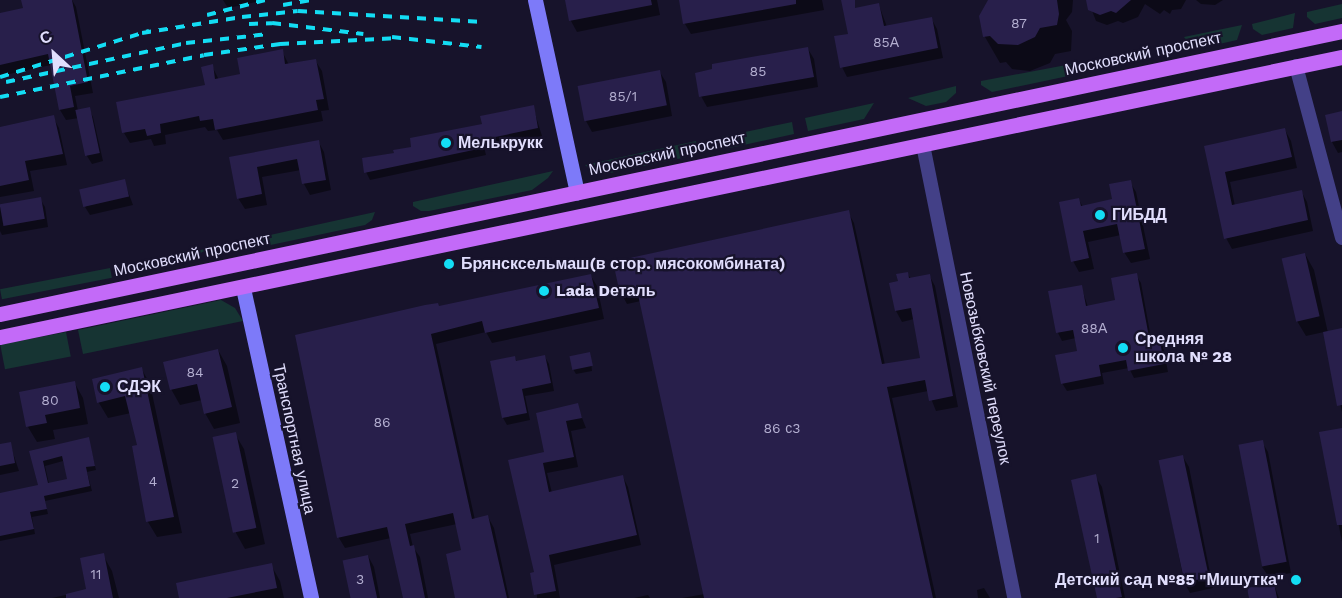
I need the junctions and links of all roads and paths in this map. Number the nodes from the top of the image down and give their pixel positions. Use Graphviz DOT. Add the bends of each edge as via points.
graph roads {
  1 [pos="535,0"];
  2 [pos="1342,32"];
  3 [pos="1342,57"];
  4 [pos="1296,66"];
  5 [pos="916,120"];
  6 [pos="922,145"];
  7 [pos="577,192"];
  8 [pos="1342,238"];
  9 [pos="238,264"];
  10 [pos="243,288"];
  11 [pos="0,314"];
  12 [pos="0,337"];
  13 [pos="311,598"];
  14 [pos="1014,598"];
  1 -- 7 [label="street"];
  2 -- 5 [label="main road, Московский проспект"];
  3 -- 4 [label="main road"];
  4 -- 6 [label="main road"];
  4 -- 8 [label="street"];
  5 -- 6 [label="main road"];
  5 -- 7 [label="main road, Московский проспект"];
  6 -- 10 [label="main road"];
  6 -- 14 [label="street, Новозыбковский переулок"];
  7 -- 9 [label="main road, Московский проспект"];
  9 -- 10 [label="main road"];
  9 -- 11 [label="main road, Московский проспект"];
  10 -- 12 [label="main road"];
  10 -- 13 [label="street, Транспортная улица"];
}
